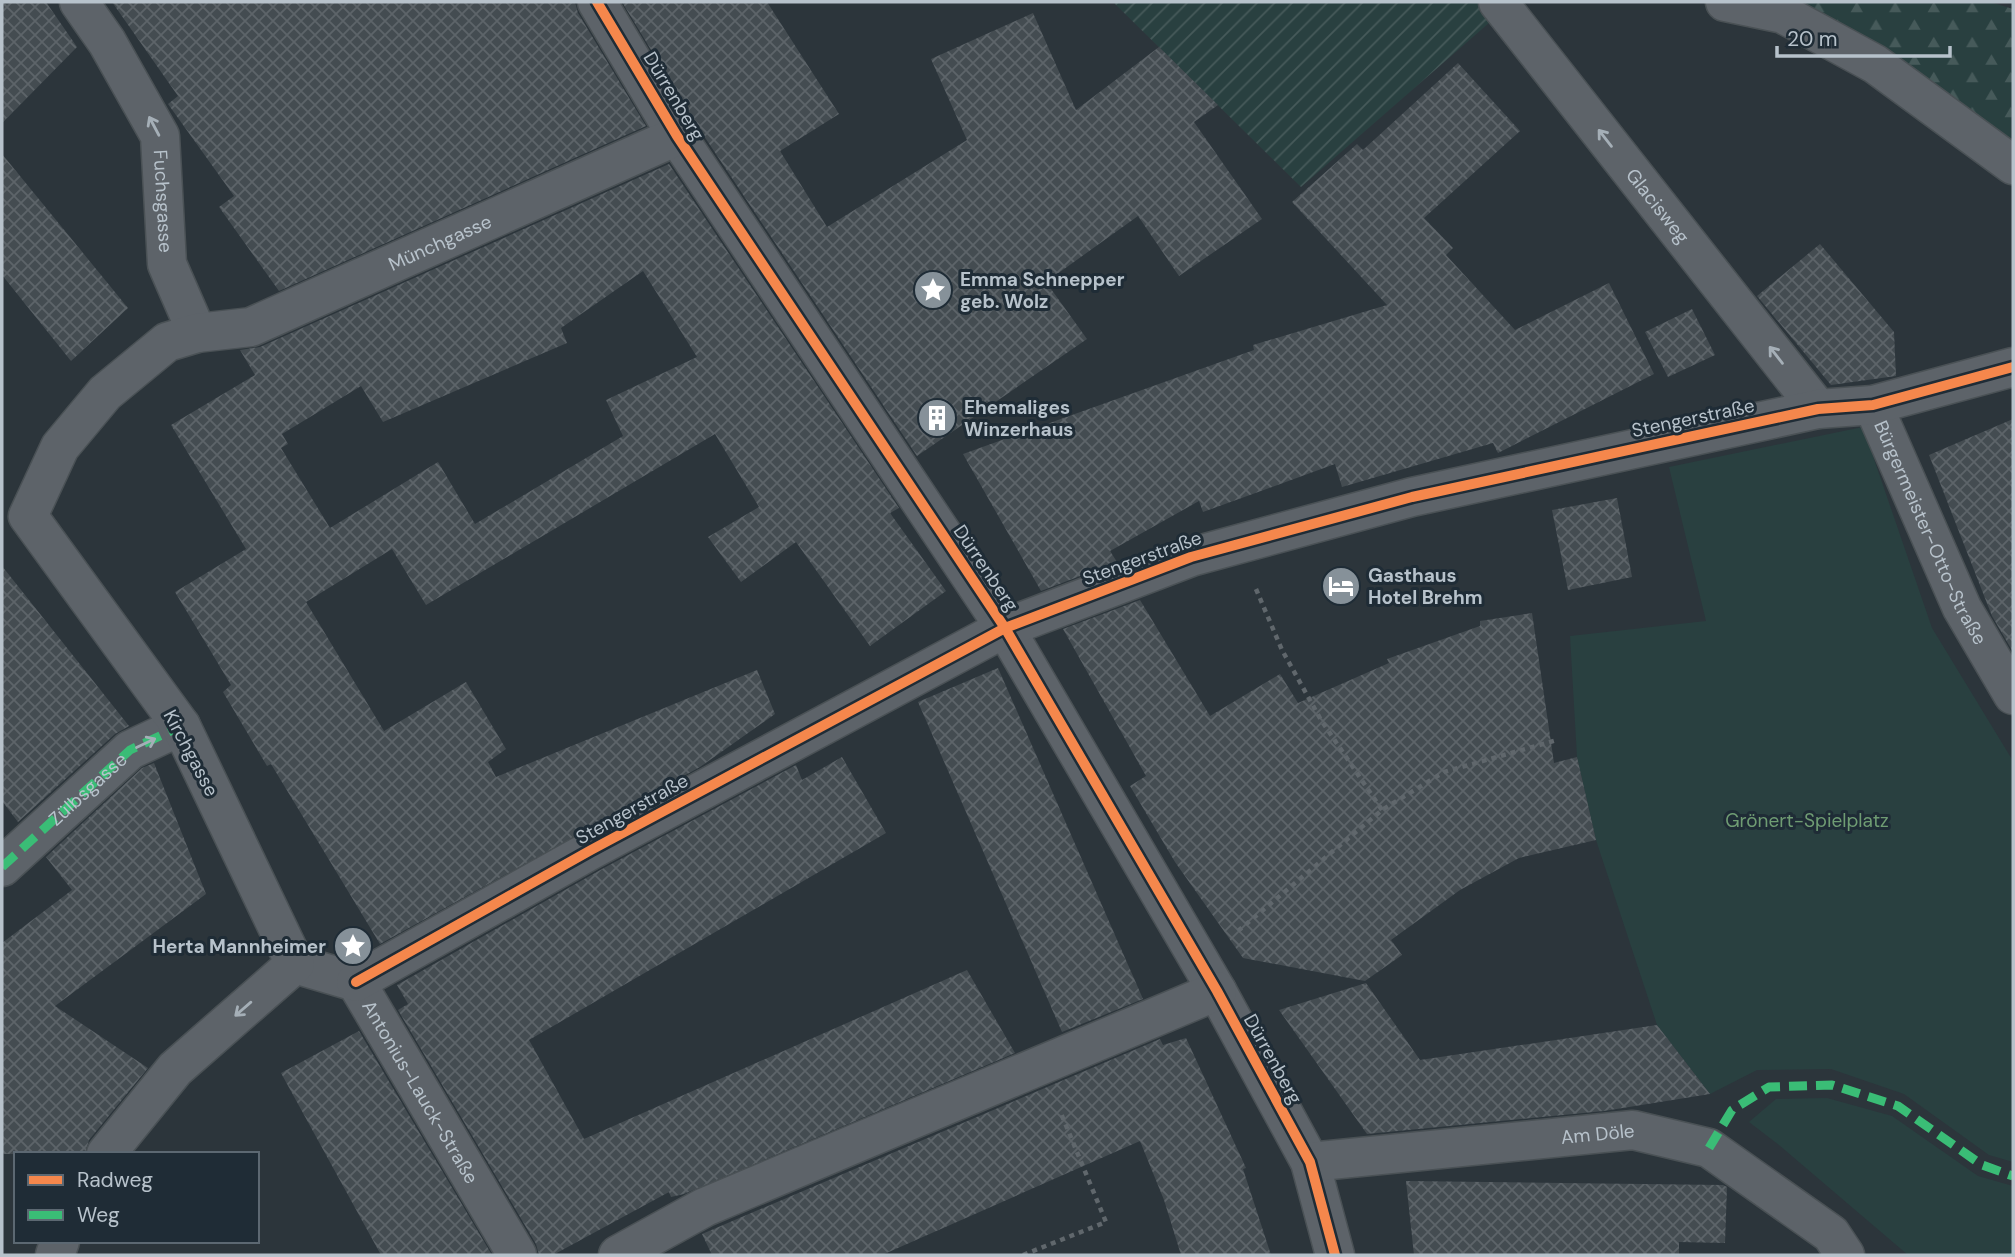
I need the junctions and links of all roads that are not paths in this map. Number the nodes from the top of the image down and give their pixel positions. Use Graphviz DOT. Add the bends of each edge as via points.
graph roads {
  1 [pos="79,2"];
  2 [pos="597,2"];
  3 [pos="1498,2"];
  4 [pos="1725,2"];
  5 [pos="677,136"];
  6 [pos="2013,165"];
  7 [pos="197,333"];
  8 [pos="2013,367"];
  9 [pos="1873,405"];
  10 [pos="1818,409"];
  11 [pos="1005,628"];
  12 [pos="2013,695"];
  13 [pos="181,726"];
  14 [pos="2,867"];
  15 [pos="295,964"];
  16 [pos="1208,977"];
  17 [pos="356,982"];
  18 [pos="108,1152"];
  19 [pos="1310,1162"];
  20 [pos="517,1255"];
  21 [pos="618,1255"];
  22 [pos="1335,1255"];
  23 [pos="1845,1255"];
  7 -- 1 [label="street, Fuchsgasse, one-way" via="167,264 160,136"];
  2 -- 5 [label="street, Dürrenberg"];
  10 -- 3 [label="street, Glacisweg, one-way"];
  4 -- 6 [label="street" via="1783,14 1875,64"];
  5 -- 7 [label="street, Münchgasse" via="251,327"];
  5 -- 11 [label="street, Dürrenberg"];
  7 -- 13 [label="street, Kirchgasse" via="167,342 106,393 60,447 28,516"];
  8 -- 9 [label="street, Stengerstraße"];
  9 -- 10 [label="street, Stengerstraße"];
  9 -- 12 [label="street, Bürgermeister-Otto-Straße" via="1962,608"];
  10 -- 11 [label="street, Stengerstraße" via="1412,497 1237,544"];
  11 -- 16 [label="street, Dürrenberg"];
  11 -- 17 [label="street, Stengerstraße"];
  14 -- 13 [label="street, Zülbsgasse, one-way" via="131,750"];
  13 -- 15 [label="street, Kirchgasse"];
  15 -- 17 [label="street, Antonius-Lauck-Straße"];
  15 -- 18 [label="street, one-way" via="175,1069"];
  16 -- 19 [label="street, Dürrenberg"];
  16 -- 21 [label="street" via="1041,1065 705,1207"];
  17 -- 20 [label="street, Antonius-Lauck-Straße"];
  19 -- 22 [label="street, Dürrenberg"];
  19 -- 23 [label="street, Am Döle" via="1633,1129 1709,1148 1830,1234"];
}
